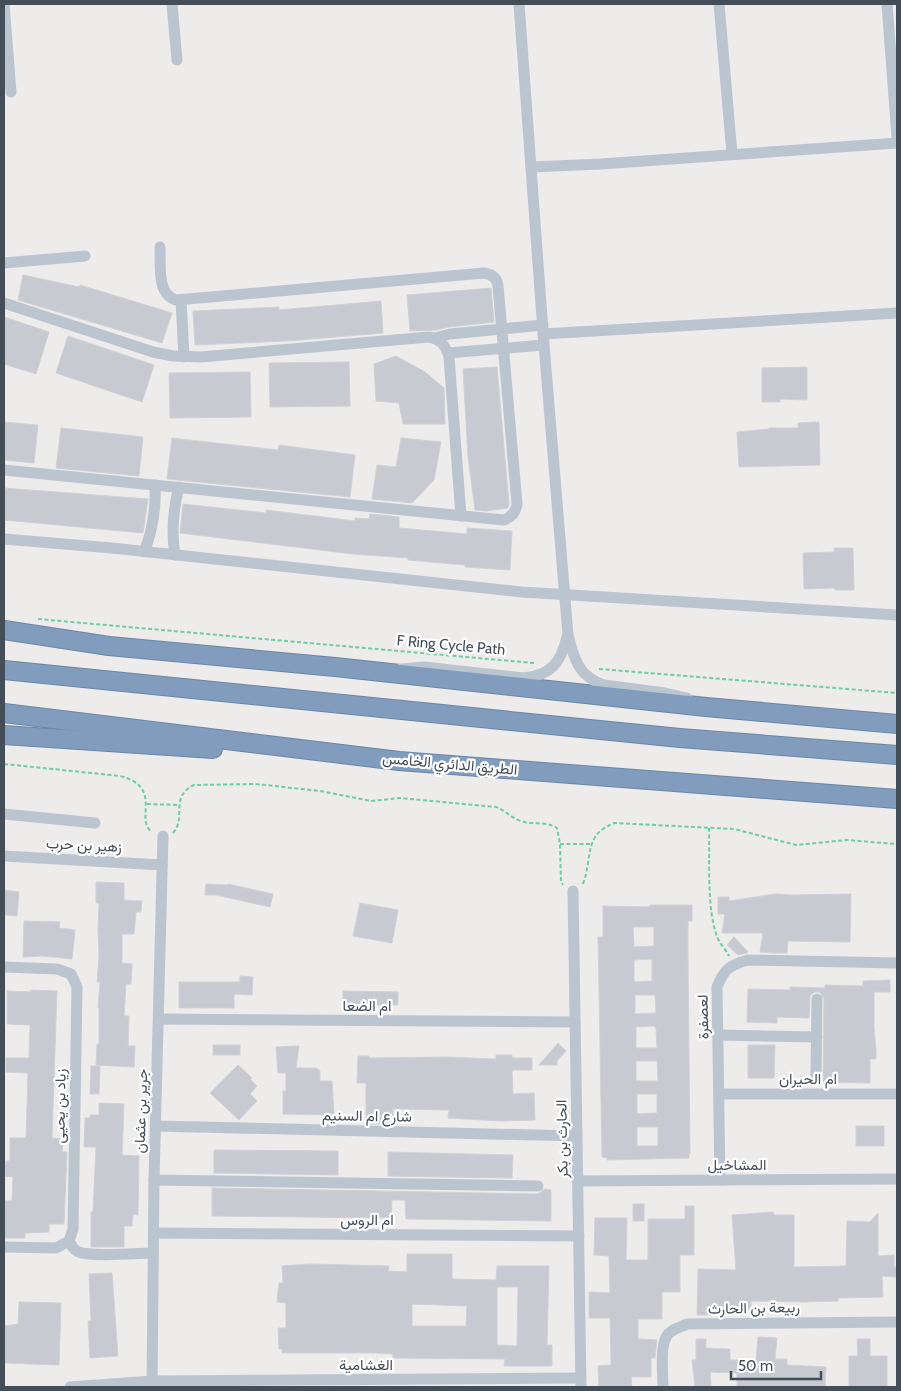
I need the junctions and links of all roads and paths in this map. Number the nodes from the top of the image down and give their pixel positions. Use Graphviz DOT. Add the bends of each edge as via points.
graph roads {
  1 [pos="4,4"];
  2 [pos="172,4"];
  3 [pos="519,4"];
  4 [pos="719,4"];
  5 [pos="887,4"];
  6 [pos="176,60"];
  7 [pos="11,92"];
  8 [pos="897,137"];
  9 [pos="897,143"];
  10 [pos="732,154"];
  11 [pos="531,166"];
  12 [pos="160,247"];
  13 [pos="85,256"];
  14 [pos="4,263"];
  15 [pos="181,300"];
  16 [pos="4,303"];
  17 [pos="897,313"];
  18 [pos="502,330"];
  19 [pos="543,335"];
  20 [pos="435,338"];
  21 [pos="503,348"];
  22 [pos="448,353"];
  23 [pos="184,357"];
  24 [pos="4,470"];
  25 [pos="155,485"];
  26 [pos="180,488"];
  27 [pos="461,516"];
  28 [pos="4,539"];
  29 [pos="144,552"];
  30 [pos="175,555"];
  31 [pos="564,595"];
  32 [pos="897,615"];
  33 [pos="31,618"];
  34 [pos="4,630"];
  35 [pos="568,635"];
  36 [pos="4,659"];
  37 [pos="555,665"];
  38 [pos="578,668"];
  39 [pos="4,670"];
  40 [pos="386,673"];
  41 [pos="80,677"];
  42 [pos="897,694"];
  43 [pos="706,707"];
  44 [pos="4,713"];
  45 [pos="897,724"];
  46 [pos="4,735"];
  47 [pos="897,755"];
  48 [pos="398,761"];
  49 [pos="4,764"];
  50 [pos="897,799"];
  51 [pos="147,804"];
  52 [pos="179,805"];
  53 [pos="4,814"];
  54 [pos="95,823"];
  55 [pos="709,828"];
  56 [pos="163,836"];
  57 [pos="560,844"];
  58 [pos="592,844"];
  59 [pos="897,844"];
  60 [pos="4,856"];
  61 [pos="162,865"];
  62 [pos="574,891"];
  63 [pos="897,963"];
  64 [pos="735,964"];
  65 [pos="4,967"];
  66 [pos="817,999"];
  67 [pos="159,1019"];
  68 [pos="575,1022"];
  69 [pos="718,1035"];
  70 [pos="817,1037"];
  71 [pos="816,1074"];
  72 [pos="719,1094"];
  73 [pos="897,1094"];
  74 [pos="156,1126"];
  75 [pos="577,1136"];
  76 [pos="897,1179"];
  77 [pos="154,1180"];
  78 [pos="720,1180"];
  79 [pos="578,1181"];
  80 [pos="538,1186"];
  81 [pos="154,1233"];
  82 [pos="579,1236"];
  83 [pos="69,1241"];
  84 [pos="4,1246"];
  85 [pos="153,1253"];
  86 [pos="897,1322"];
  87 [pos="581,1383"];
  88 [pos="152,1384"];
  89 [pos="70,1387"];
  90 [pos="663,1387"];
  1 -- 7 [label="street"];
  2 -- 6 [label="street"];
  3 -- 11 [label="street"];
  4 -- 10 [label="street"];
  5 -- 8 [label="street"];
  9 -- 10 [label="street"];
  10 -- 11 [label="street"];
  11 -- 19 [label="street"];
  12 -- 15 [label="street" via="164,291 171,298"];
  13 -- 14 [label="street"];
  15 -- 18 [label="street" via="488,273 497,282"];
  15 -- 23 [label="street"];
  16 -- 23 [label="street" via="153,352"];
  17 -- 19 [label="street"];
  18 -- 19 [label="street"];
  18 -- 20 [label="street"];
  18 -- 21 [label="street"];
  19 -- 21 [label="street"];
  19 -- 31 [label="street"];
  20 -- 22 [label="street"];
  20 -- 23 [label="street"];
  21 -- 22 [label="street"];
  21 -- 27 [label="street" via="516,508 512,516 504,520"];
  22 -- 27 [label="street"];
  24 -- 25 [label="street"];
  25 -- 26 [label="street"];
  25 -- 29 [label="street" via="155,512"];
  26 -- 27 [label="street"];
  26 -- 30 [label="street" via="172,528"];
  28 -- 29 [label="street"];
  29 -- 30 [label="street"];
  30 -- 31 [label="street"];
  31 -- 32 [label="street"];
  31 -- 35 [label="street"];
  33 -- 37 [label="path, F Ring Cycle Path"];
  34 -- 40 [label="highway" via="109,646"];
  35 -- 37 [label="street"];
  35 -- 38 [label="street"];
  36 -- 41 [label="highway"];
  37 -- 40 [label="street" via="540,675 524,678 424,667"];
  38 -- 42 [label="path"];
  38 -- 43 [label="street" via="590,679 604,685 676,695"];
  39 -- 41 [label="highway"];
  40 -- 43 [label="highway"];
  41 -- 47 [label="highway" via="680,738"];
  43 -- 45 [label="highway"];
  44 -- 48 [label="highway, الطريق الدائري الخامس"];
  46 -- 48 [label="highway"];
  48 -- 50 [label="highway, الطريق الدائري الخامس"];
  49 -- 51 [label="path" via="133,779 142,788"];
  51 -- 52 [label="path"];
  51 -- 56 [label="path" via="149,830"];
  52 -- 56 [label="path" via="176,830 172,835"];
  52 -- 57 [label="path" via="186,788 194,784 256,784 371,801 400,798 486,806 503,810 518,820 555,826"];
  53 -- 54 [label="street"];
  55 -- 58 [label="path" via="615,823 595,835"];
  55 -- 59 [label="path" via="734,829 796,845 847,840"];
  55 -- 64 [label="path" via="714,925 719,941"];
  56 -- 61 [label="street, جرير بن عثمان"];
  57 -- 58 [label="path"];
  57 -- 62 [label="path" via="561,882"];
  58 -- 62 [label="path" via="584,881"];
  60 -- 61 [label="street, زهير بن حرب"];
  61 -- 67 [label="street, جرير بن عثمان"];
  62 -- 68 [label="street, الحارث بن بكر"];
  63 -- 64 [label="street" via="748,960"];
  64 -- 69 [label="street, لعصفرة" via="721,976 717,987"];
  65 -- 83 [label="street, زياد بن يحيى" via="57,969 71,974 77,987 73,1229"];
  66 -- 70 [label="street"];
  67 -- 68 [label="street, ام الضعا"];
  67 -- 74 [label="street, جرير بن عثمان"];
  68 -- 75 [label="street, الحارث بن بكر"];
  69 -- 70 [label="street"];
  69 -- 72 [label="street, لعصفرة"];
  70 -- 71 [label="street"];
  72 -- 73 [label="street, ام الحيران"];
  72 -- 78 [label="street, لعصفرة"];
  74 -- 75 [label="street, شارع ام السنيم"];
  74 -- 77 [label="street, جرير بن عثمان"];
  75 -- 79 [label="street, الحارث بن بكر"];
  76 -- 78 [label="street, المشاخيل"];
  77 -- 80 [label="street"];
  77 -- 81 [label="street, جرير بن عثمان"];
  78 -- 79 [label="street, المشاخيل"];
  79 -- 82 [label="street, الحارث بن بكر"];
  81 -- 82 [label="street, ام الروس"];
  81 -- 85 [label="street, جرير بن عثمان"];
  82 -- 87 [label="street, الحارث بن بكر"];
  83 -- 84 [label="street" via="56,1248"];
  83 -- 85 [label="street" via="74,1249 81,1252"];
  85 -- 88 [label="street, جرير بن عثمان"];
  86 -- 90 [label="street, ربيعة بن الحارث" via="687,1324 676,1328 664,1344"];
  87 -- 88 [label="street, الغشامية"];
  88 -- 89 [label="street"];
}
